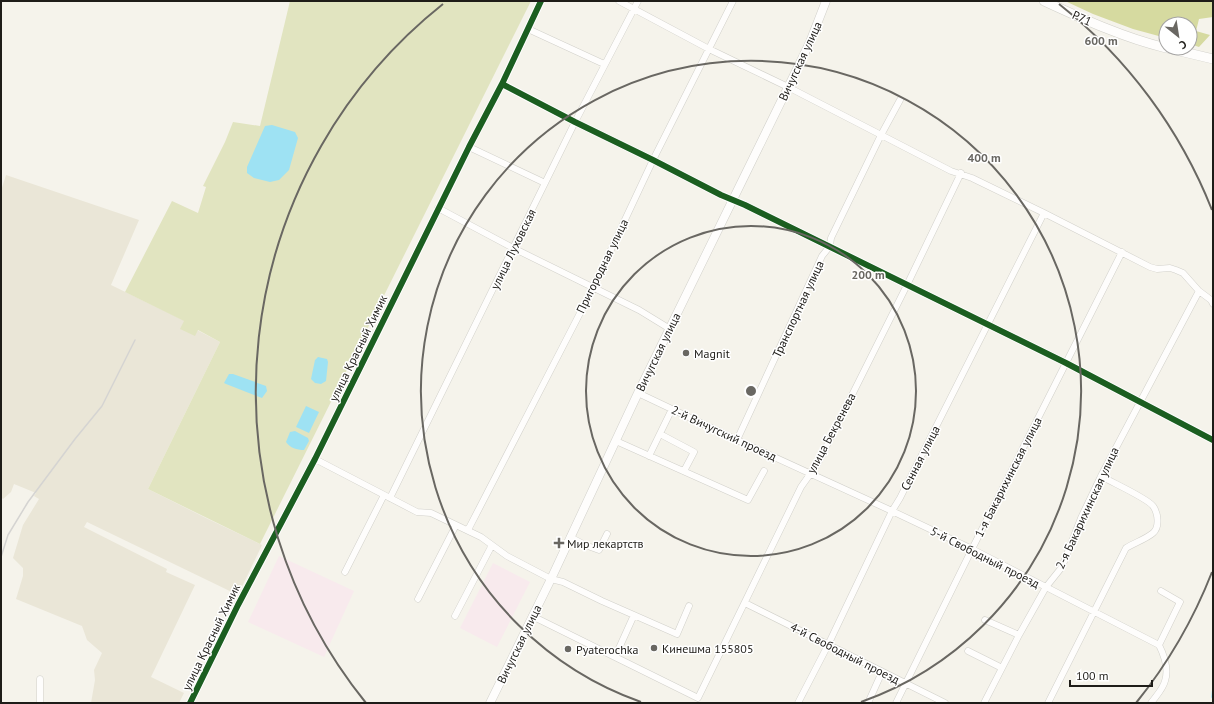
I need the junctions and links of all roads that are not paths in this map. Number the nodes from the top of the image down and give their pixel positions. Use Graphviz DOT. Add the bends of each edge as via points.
graph roads {
  1 [pos="541,1"];
  2 [pos="619,1"];
  3 [pos="638,1"];
  4 [pos="733,1"];
  5 [pos="826,1"];
  6 [pos="1044,1"];
  7 [pos="634,8"];
  8 [pos="528,30"];
  9 [pos="1158,46"];
  10 [pos="709,49"];
  11 [pos="1198,55"];
  12 [pos="1213,58"];
  13 [pos="604,64"];
  14 [pos="502,84"];
  15 [pos="788,87"];
  16 [pos="900,100"];
  17 [pos="575,122"];
  18 [pos="881,135"];
  19 [pos="468,147"];
  20 [pos="653,160"];
  21 [pos="961,173"];
  22 [pos="545,183"];
  23 [pos="733,200"];
  24 [pos="438,208"];
  25 [pos="1044,213"];
  26 [pos="830,246"];
  27 [pos="513,248"];
  28 [pos="1122,252"];
  29 [pos="907,285"];
  30 [pos="593,288"];
  31 [pos="1199,291"];
  32 [pos="1213,304"];
  33 [pos="988,324"];
  34 [pos="670,329"];
  35 [pos="1066,363"];
  36 [pos="638,393"];
  37 [pos="1140,402"];
  38 [pos="672,409"];
  39 [pos="660,434"];
  40 [pos="737,440"];
  41 [pos="1213,440"];
  42 [pos="616,441"];
  43 [pos="649,456"];
  44 [pos="315,459"];
  45 [pos="684,471"];
  46 [pos="764,471"];
  47 [pos="810,474"];
  48 [pos="1101,476"];
  49 [pos="384,495"];
  50 [pos="390,498"];
  51 [pos="892,511"];
  52 [pos="456,525"];
  53 [pos="468,530"];
  54 [pos="608,534"];
  55 [pos="570,537"];
  56 [pos="492,545"];
  57 [pos="972,550"];
  58 [pos="344,572"];
  59 [pos="551,579"];
  60 [pos="1046,587"];
  61 [pos="1161,591"];
  62 [pos="418,599"];
  63 [pos="745,603"];
  64 [pos="689,606"];
  65 [pos="1094,612"];
  66 [pos="634,615"];
  67 [pos="455,616"];
  68 [pos="532,616"];
  69 [pos="985,620"];
  70 [pos="1019,635"];
  71 [pos="1159,644"];
  72 [pos="828,645"];
  73 [pos="968,651"];
  74 [pos="615,657"];
  75 [pos="1002,668"];
  76 [pos="882,672"];
  77 [pos="40,679"];
  78 [pos="906,684"];
  79 [pos="40,703"];
  80 [pos="190,703"];
  81 [pos="490,703"];
  82 [pos="798,703"];
  83 [pos="868,703"];
  84 [pos="896,703"];
  85 [pos="945,703"];
  86 [pos="984,703"];
  87 [pos="1048,703"];
  88 [pos="1152,703"];
  1 -- 8 [label="street, улица Красный Химик"];
  2 -- 7 [label="street"];
  3 -- 7 [label="street, улица Луховская"];
  4 -- 10 [label="street, Пригородная улица"];
  5 -- 15 [label="main road, Вичугская улица"];
  6 -- 9 [label="main road, Р71" via="1131,38"];
  7 -- 10 [label="street"];
  7 -- 13 [label="street, улица Луховская"];
  8 -- 13 [label="street"];
  8 -- 14 [label="street, улица Красный Химик"];
  10 -- 15 [label="street"];
  10 -- 20 [label="street, Пригородная улица"];
  11 -- 12 [label="main road, Р71"];
  13 -- 17 [label="street, улица Луховская"];
  14 -- 17 [label="street"];
  14 -- 19 [label="street, улица Красный Химик"];
  15 -- 18 [label="street"];
  15 -- 23 [label="main road, Вичугская улица"];
  16 -- 18 [label="street, Транспортная улица"];
  17 -- 20 [label="street"];
  17 -- 22 [label="street, улица Луховская"];
  18 -- 21 [label="street" via="951,171"];
  18 -- 26 [label="street, Транспортная улица"];
  19 -- 22 [label="street"];
  19 -- 24 [label="street, улица Красный Химик"];
  20 -- 23 [label="street"];
  20 -- 30 [label="street, Пригородная улица"];
  21 -- 25 [label="street"];
  21 -- 29 [label="street, улица Бекренева"];
  22 -- 27 [label="street, улица Луховская"];
  23 -- 26 [label="street"];
  23 -- 34 [label="main road, Вичугская улица"];
  24 -- 27 [label="street"];
  24 -- 44 [label="street, улица Красный Химик"];
  25 -- 28 [label="street"];
  25 -- 33 [label="street, Сенная улица"];
  26 -- 29 [label="street"];
  26 -- 40 [label="street, Транспортная улица" via="822,256"];
  27 -- 30 [label="street"];
  27 -- 50 [label="street, улица Луховская"];
  28 -- 31 [label="street" via="1150,267 1170,268 1183,273"];
  28 -- 35 [label="street, 1-я Бакарихинская улица"];
  29 -- 33 [label="street"];
  29 -- 47 [label="street, улица Бекренева"];
  30 -- 34 [label="street" via="639,310"];
  30 -- 53 [label="street, Пригородная улица"];
  31 -- 32 [label="street"];
  31 -- 37 [label="street, 2-я Бакарихинская улица"];
  33 -- 35 [label="street"];
  33 -- 51 [label="street, Сенная улица"];
  34 -- 36 [label="main road, Вичугская улица"];
  35 -- 37 [label="street"];
  35 -- 57 [label="street, 1-я Бакарихинская улица"];
  36 -- 38 [label="street, 2-й Вичугский проезд"];
  36 -- 42 [label="main road, Вичугская улица"];
  37 -- 41 [label="street"];
  37 -- 48 [label="street, 2-я Бакарихинская улица"];
  38 -- 39 [label="street"];
  38 -- 40 [label="street, 2-й Вичугский проезд"];
  39 -- 43 [label="street"];
  39 -- 45 [label="street" via="694,452"];
  40 -- 47 [label="street, 2-й Вичугский проезд"];
  42 -- 43 [label="street"];
  42 -- 55 [label="main road, Вичугская улица"];
  43 -- 45 [label="street"];
  44 -- 49 [label="street"];
  44 -- 80 [label="street, улица Красный Химик"];
  45 -- 46 [label="street" via="748,500"];
  47 -- 51 [label="street, 5-й Свободный проезд"];
  47 -- 63 [label="street, улица Бекренева" via="801,487"];
  48 -- 60 [label="street, 2-я Бакарихинская улица" via="1062,567"];
  48 -- 65 [label="street" via="1153,506 1157,528 1126,548"];
  49 -- 50 [label="street"];
  49 -- 58 [label="street"];
  50 -- 52 [label="street" via="416,512 431,513"];
  51 -- 57 [label="street, 5-й Свободный проезд"];
  51 -- 72 [label="street, Сенная улица"];
  52 -- 53 [label="street"];
  52 -- 62 [label="street"];
  53 -- 56 [label="street"];
  54 -- 55 [label="street" via="599,550"];
  55 -- 59 [label="main road, Вичугская улица"];
  56 -- 59 [label="street" via="507,556"];
  56 -- 67 [label="street"];
  57 -- 60 [label="street, 5-й Свободный проезд"];
  57 -- 78 [label="street, 1-я Бакарихинская улица"];
  59 -- 66 [label="street" via="564,582"];
  59 -- 68 [label="main road, Вичугская улица"];
  60 -- 65 [label="street, 5-й Свободный проезд"];
  60 -- 70 [label="street, 2-я Бакарихинская улица"];
  61 -- 71 [label="street" via="1180,602"];
  63 -- 72 [label="street, 4-й Свободный проезд"];
  63 -- 74 [label="street, улица Бекренева" via="698,698"];
  64 -- 66 [label="street" via="677,634"];
  65 -- 71 [label="street, 5-й Свободный проезд"];
  65 -- 87 [label="street"];
  66 -- 74 [label="street"];
  68 -- 74 [label="street"];
  68 -- 81 [label="main road, Вичугская улица"];
  69 -- 70 [label="street"];
  70 -- 75 [label="street, 2-я Бакарихинская улица"];
  71 -- 88 [label="street" via="1164,656 1166,674 1165,682"];
  72 -- 76 [label="street, 4-й Свободный проезд"];
  72 -- 82 [label="street, Сенная улица"];
  73 -- 75 [label="street"];
  75 -- 86 [label="street, 2-я Бакарихинская улица"];
  76 -- 78 [label="street, 4-й Свободный проезд"];
  76 -- 83 [label="street"];
  77 -- 79 [label="street"];
  78 -- 84 [label="street, 1-я Бакарихинская улица"];
  78 -- 85 [label="street, 4-й Свободный проезд"];
}
